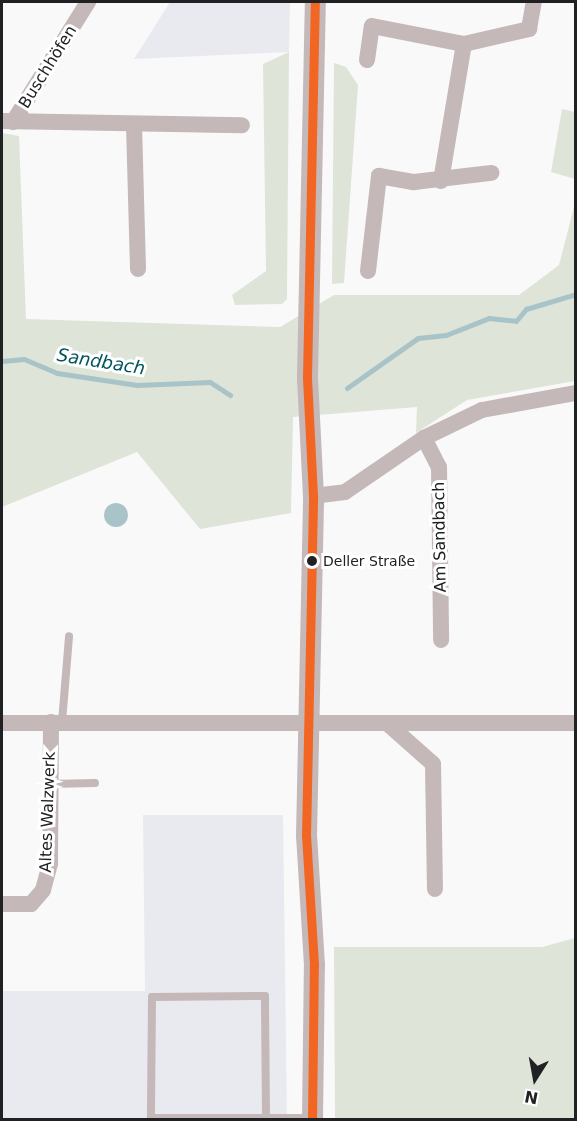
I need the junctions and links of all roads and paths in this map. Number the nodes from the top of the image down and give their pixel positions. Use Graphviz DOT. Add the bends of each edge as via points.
graph roads {
  1 [pos="88,2"];
  2 [pos="315,2"];
  3 [pos="534,2"];
  4 [pos="464,44"];
  5 [pos="367,60"];
  6 [pos="7,121"];
  7 [pos="242,125"];
  8 [pos="134,126"];
  9 [pos="444,164"];
  10 [pos="441,181"];
  11 [pos="138,269"];
  12 [pos="368,271"];
  13 [pos="576,393"];
  14 [pos="424,438"];
  15 [pos="313,496"];
  16 [pos="69,636"];
  17 [pos="441,640"];
  18 [pos="56,722"];
  19 [pos="308,722"];
  20 [pos="2,723"];
  21 [pos="576,723"];
  22 [pos="388,724"];
  23 [pos="95,783"];
  24 [pos="50,784"];
  25 [pos="435,889"];
  26 [pos="2,904"];
  27 [pos="266,1117"];
  28 [pos="312,1119"];
  1 -- 6 [label="street, Buschhöfen"];
  2 -- 15 [label="street" via="307,420"];
  3 -- 4 [label="street" via="529,29"];
  4 -- 5 [label="street" via="372,26"];
  4 -- 9 [label="street"];
  6 -- 8 [label="street"];
  7 -- 8 [label="street"];
  8 -- 11 [label="street"];
  9 -- 10 [label="street"];
  9 -- 10 [label="street" via="491,173"];
  10 -- 12 [label="street" via="379,176"];
  13 -- 14 [label="street" via="482,410"];
  14 -- 15 [label="street" via="345,492"];
  14 -- 17 [label="street, Am Sandbach" via="439,467"];
  15 -- 19 [label="street"];
  16 -- 18 [label="lane"];
  18 -- 19 [label="street"];
  18 -- 20 [label="street"];
  18 -- 24 [label="street, Altes Walzwerk"];
  19 -- 22 [label="street"];
  19 -- 28 [label="street"];
  21 -- 22 [label="street"];
  22 -- 25 [label="street" via="433,764"];
  23 -- 24 [label="lane"];
  24 -- 26 [label="street, Altes Walzwerk" via="50,863 43,890 31,904"];
  27 -- 27 [label="lane" via="151,1118 152,998 265,996"];
  27 -- 28 [label="lane"];
}
